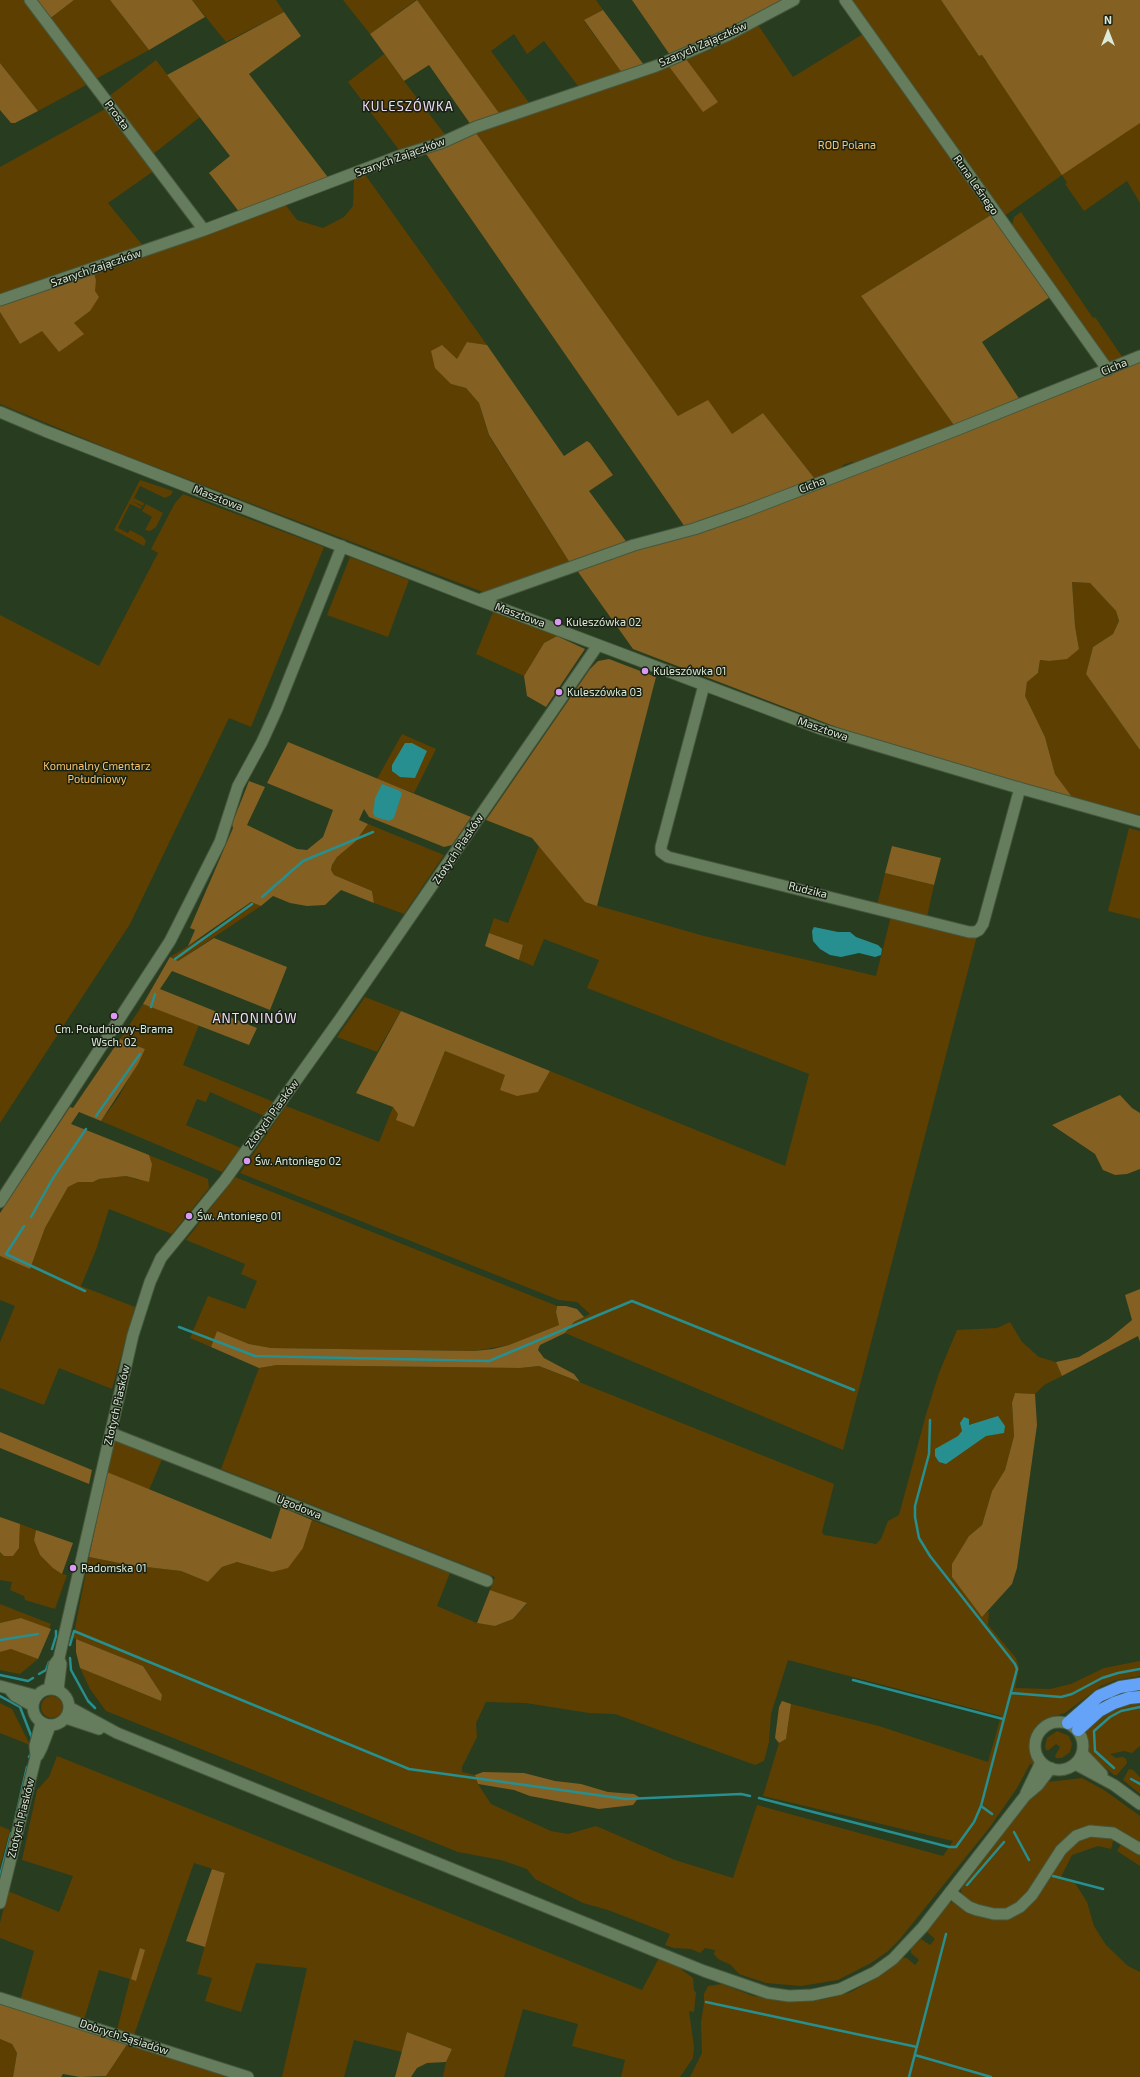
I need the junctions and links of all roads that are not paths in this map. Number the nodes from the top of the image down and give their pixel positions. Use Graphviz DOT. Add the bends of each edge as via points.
graph roads {
  1 [pos="30,0"];
  2 [pos="794,0"];
  3 [pos="845,0"];
  4 [pos="204,230"];
  5 [pos="0,300"];
  6 [pos="1140,356"];
  7 [pos="1108,370"];
  8 [pos="0,412"];
  9 [pos="342,546"];
  10 [pos="479,600"];
  11 [pos="598,645"];
  12 [pos="704,685"];
  13 [pos="1020,788"];
  14 [pos="1140,822"];
  15 [pos="0,1202"];
  16 [pos="111,1432"];
  17 [pos="487,1581"];
  18 [pos="1140,1684"];
  19 [pos="5,1688"];
  20 [pos="53,1690"];
  21 [pos="1140,1697"];
  22 [pos="35,1701"];
  23 [pos="68,1713"];
  24 [pos="46,1724"];
  25 [pos="1073,1727"];
  26 [pos="1082,1753"];
  27 [pos="1041,1762"];
  28 [pos="1075,1764"];
  29 [pos="1051,1768"];
  30 [pos="1114,1785"];
  31 [pos="1025,1796"];
  32 [pos="1140,1804"];
  33 [pos="1140,1849"];
  34 [pos="950,1892"];
  35 [pos="0,1903"];
  36 [pos="0,1998"];
  37 [pos="248,2077"];
  1 -- 4 [label="street, Prosta"];
  2 -- 4 [label="street, Szarych Zajączków" via="728,35 656,66 476,127 441,143 399,156"];
  3 -- 7 [label="street, Runa Leśnego"];
  4 -- 5 [label="street, Szarych Zajączków"];
  6 -- 7 [label="street, Cicha"];
  7 -- 10 [label="street, Cicha" via="746,511 694,529 634,545"];
  8 -- 9 [label="street, Masztowa"];
  9 -- 10 [label="street, Masztowa"];
  9 -- 15 [label="street" via="277,709 238,786 220,842 170,941 153,971"];
  10 -- 11 [label="street, Masztowa"];
  11 -- 12 [label="street, Masztowa"];
  11 -- 16 [label="street, Złotych Piasków" via="340,1019 225,1180 161,1258 150,1282 133,1335"];
  12 -- 13 [label="street, Masztowa" via="828,731"];
  12 -- 13 [label="street, Rudzika" via="661,847 664,856 975,932 983,924"];
  13 -- 14 [label="street, Masztowa"];
  16 -- 17 [label="street, Ugodowa"];
  16 -- 20 [label="street, Złotych Piasków" via="59,1658 54,1665"];
  18 -- 25 [label="highway" via="1120,1687 1099,1696"];
  19 -- 22 [label="street" via="15,1696"];
  20 -- 22 [label="street"];
  20 -- 23 [label="street" via="66,1696"];
  21 -- 25 [label="highway" via="1114,1703"];
  22 -- 24 [label="street" via="35,1715"];
  23 -- 24 [label="street" via="59,1724"];
  23 -- 34 [label="street" via="704,1971 768,1993 789,1996 812,1995 854,1984 893,1959"];
  24 -- 35 [label="street, Złotych Piasków" via="36,1746 36,1756"];
  25 -- 26 [label="street" via="1083,1741"];
  25 -- 27 [label="street" via="1052,1722 1044,1726 1035,1741 1035,1750"];
  26 -- 28 [label="street"];
  26 -- 30 [label="street"];
  27 -- 29 [label="street"];
  27 -- 31 [label="street"];
  28 -- 29 [label="street" via="1064,1769"];
  28 -- 30 [label="street"];
  29 -- 31 [label="street" via="1038,1785"];
  30 -- 32 [label="street"];
  31 -- 34 [label="street"];
  33 -- 34 [label="street" via="1113,1833 1090,1831 1076,1836 1061,1850 1032,1895 1020,1907 1007,1914 994,1914 969,1907"];
  36 -- 37 [label="street, Dobrych Sąsiadów"];
}
